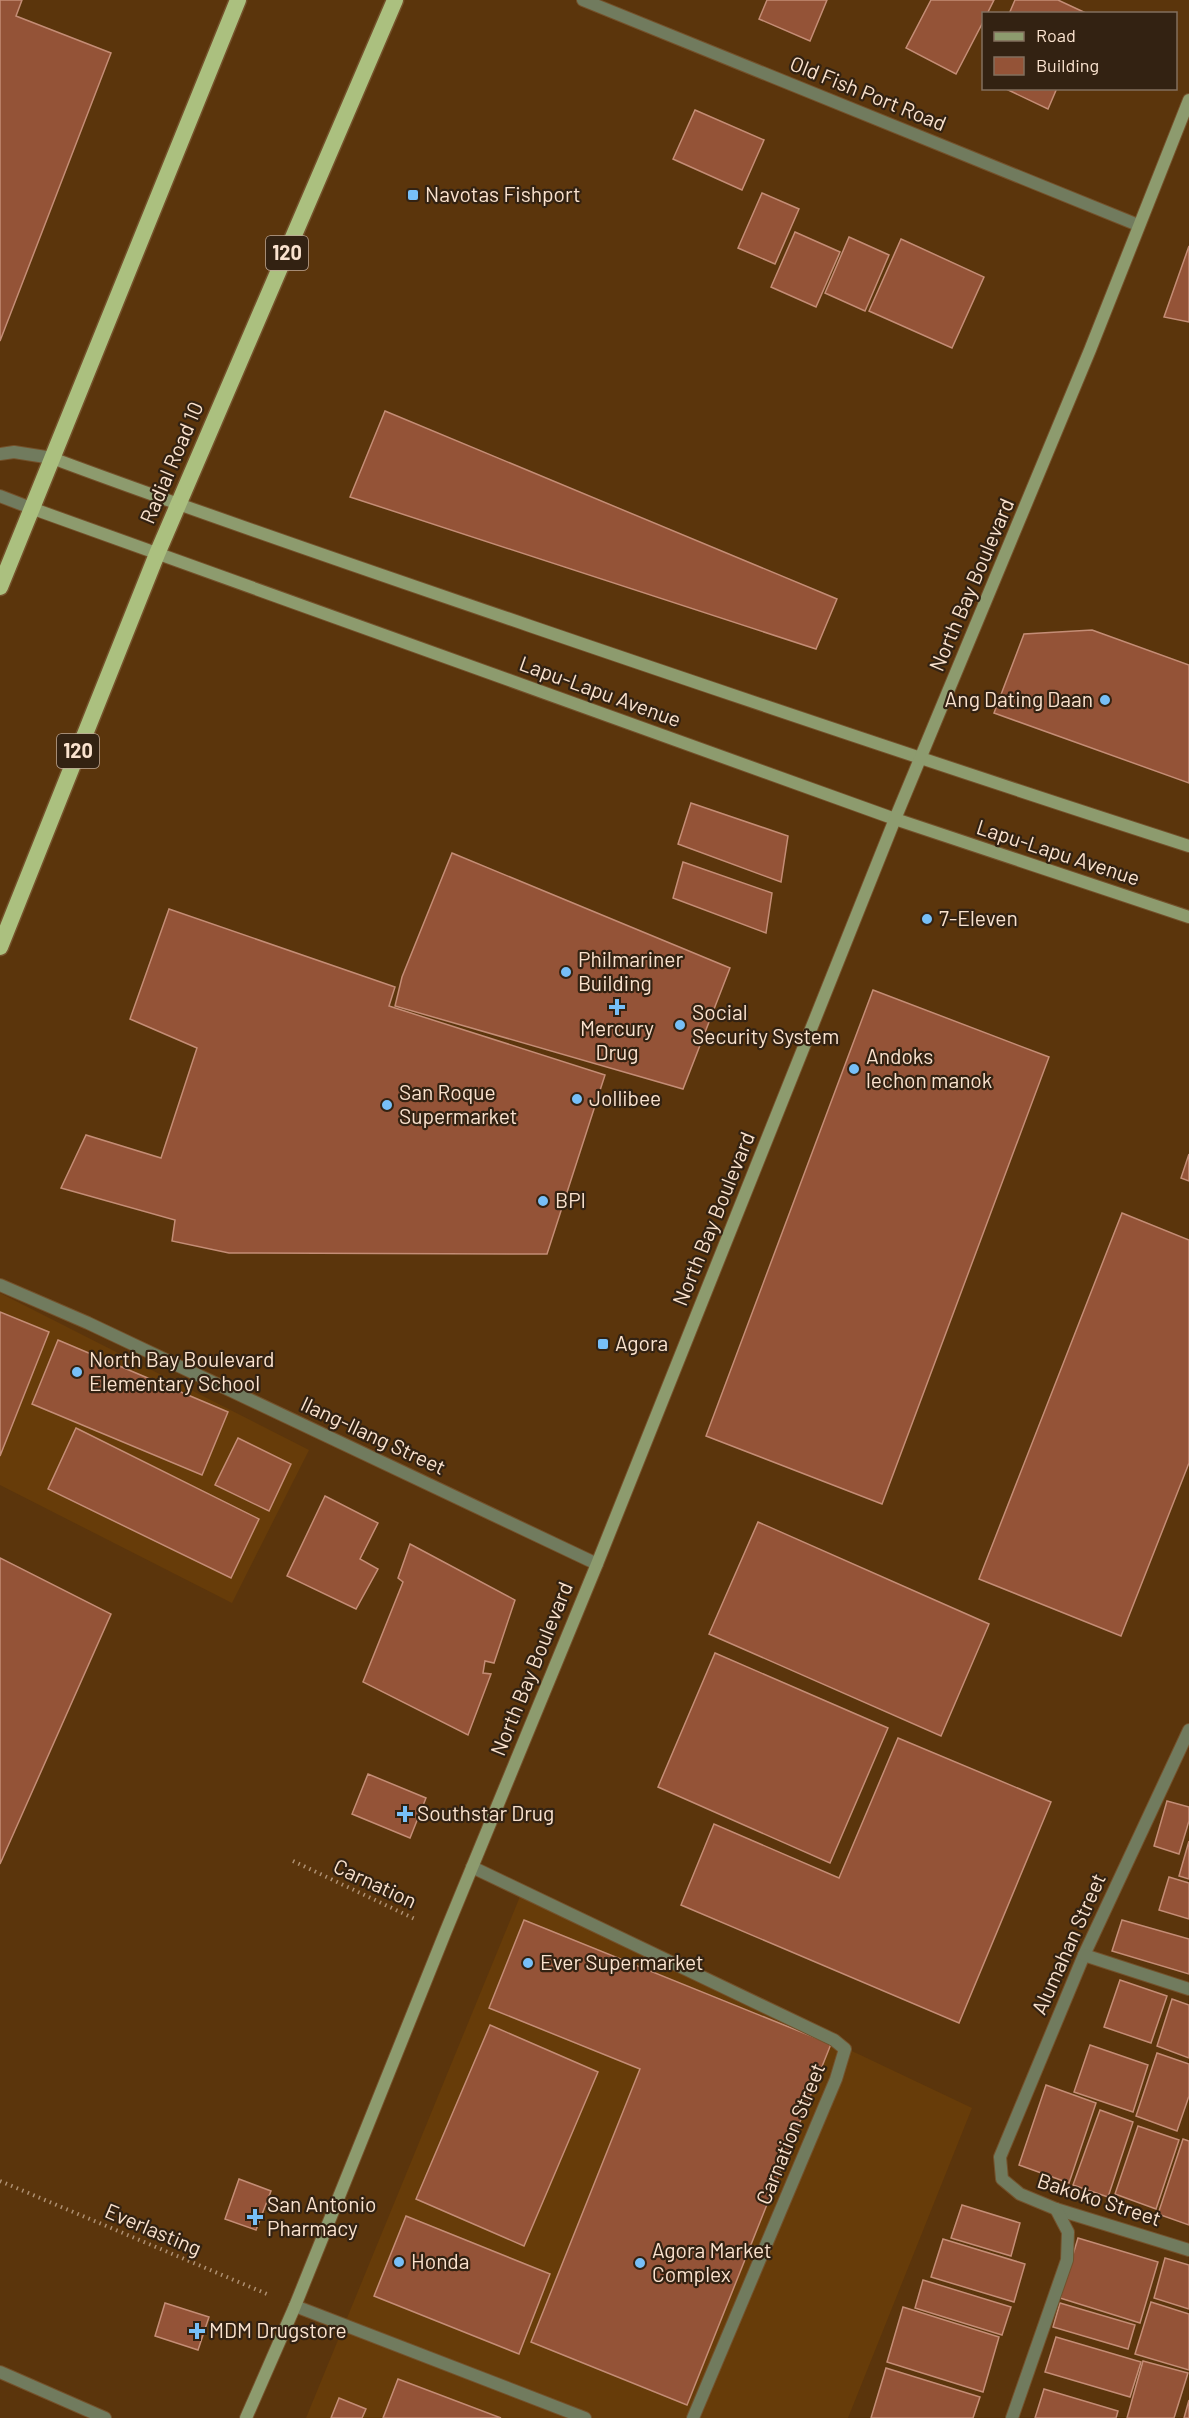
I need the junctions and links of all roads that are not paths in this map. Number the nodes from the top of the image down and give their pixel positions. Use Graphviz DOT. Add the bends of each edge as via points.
graph roads {
  1 [pos="238,0"];
  2 [pos="395,0"];
  3 [pos="583,0"];
  4 [pos="1189,100"];
  5 [pos="1138,225"];
  6 [pos="0,454"];
  7 [pos="52,458"];
  8 [pos="0,496"];
  9 [pos="178,505"];
  10 [pos="31,508"];
  11 [pos="157,554"];
  12 [pos="0,587"];
  13 [pos="920,759"];
  14 [pos="895,819"];
  15 [pos="1189,846"];
  16 [pos="1189,917"];
  17 [pos="0,948"];
  18 [pos="0,1285"];
  19 [pos="597,1564"];
  20 [pos="1189,1730"];
  21 [pos="1186,1745"];
  22 [pos="472,1867"];
  23 [pos="1084,1955"];
  24 [pos="1189,1989"];
  25 [pos="1002,2179"];
  26 [pos="1056,2209"];
  27 [pos="1189,2250"];
  28 [pos="295,2306"];
  29 [pos="0,2372"];
  30 [pos="105,2418"];
  31 [pos="246,2418"];
  32 [pos="585,2418"];
  33 [pos="693,2418"];
  34 [pos="1012,2418"];
  1 -- 7 [label="highway"];
  2 -- 9 [label="highway, Radial Road 10 / 120"];
  3 -- 5 [label="street, Old Fish Port Road"];
  4 -- 5 [label="main road, North Bay Boulevard"];
  5 -- 13 [label="main road, North Bay Boulevard"];
  6 -- 7 [label="street, Lapu-Lapu Avenue" via="14,452"];
  7 -- 9 [label="main road, Lapu-Lapu Avenue"];
  7 -- 10 [label="highway"];
  8 -- 10 [label="street, Lapu-Lapu Avenue"];
  9 -- 11 [label="highway, Radial Road 10 / 120"];
  9 -- 13 [label="main road, Lapu-Lapu Avenue"];
  10 -- 11 [label="main road, Lapu-Lapu Avenue"];
  10 -- 12 [label="highway"];
  11 -- 14 [label="main road, Lapu-Lapu Avenue"];
  11 -- 17 [label="highway, Radial Road 10 / 120"];
  13 -- 14 [label="main road, North Bay Boulevard"];
  13 -- 15 [label="main road, Lapu-Lapu Avenue"];
  14 -- 16 [label="main road, Lapu-Lapu Avenue"];
  14 -- 19 [label="main road, North Bay Boulevard"];
  18 -- 19 [label="street, Ilang-Ilang Street"];
  19 -- 22 [label="main road, North Bay Boulevard"];
  20 -- 21 [label="street, Alumahan Street"];
  21 -- 23 [label="street, Alumahan Street"];
  22 -- 28 [label="main road, North Bay Boulevard"];
  22 -- 33 [label="street, Carnation Street" via="834,2040 845,2049 836,2079"];
  23 -- 24 [label="street"];
  23 -- 25 [label="street, Alumahan Street" via="1000,2157"];
  25 -- 26 [label="street, Bakoko Street" via="1020,2194"];
  26 -- 27 [label="street, Bakoko Street"];
  26 -- 34 [label="street" via="1068,2232 1067,2260"];
  28 -- 31 [label="main road, North Bay Boulevard"];
  28 -- 32 [label="street"];
  29 -- 30 [label="street"];
}
